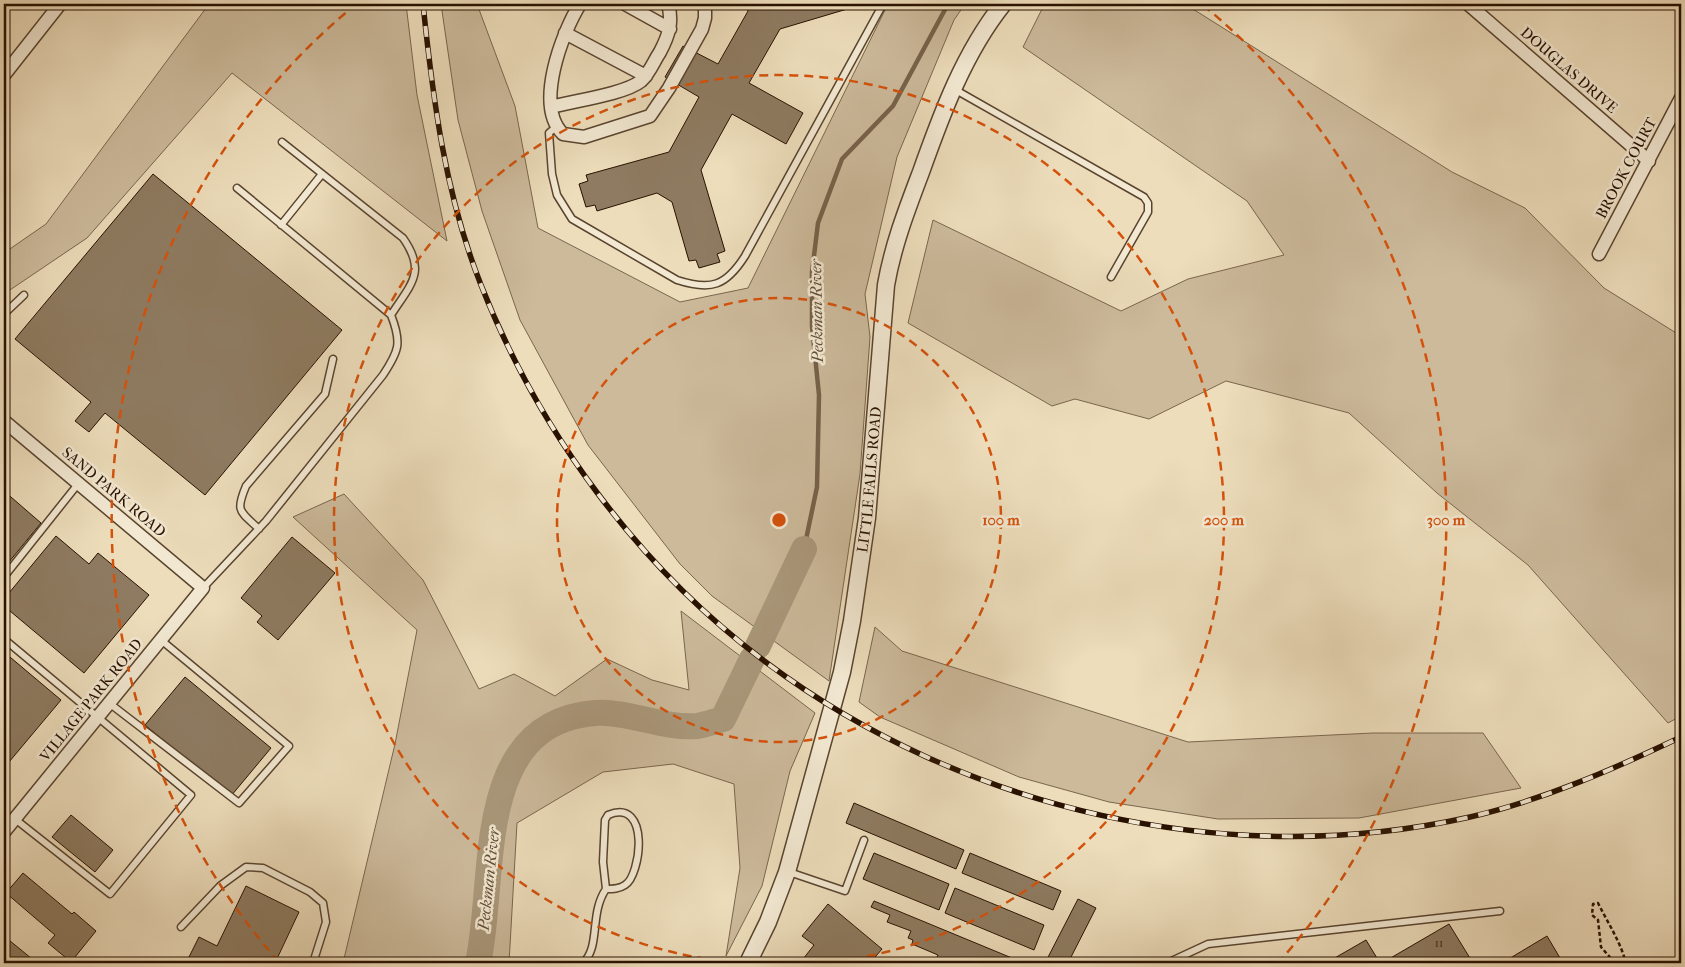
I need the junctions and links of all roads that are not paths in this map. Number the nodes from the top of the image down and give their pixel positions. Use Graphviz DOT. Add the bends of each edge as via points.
graph roads {
  1 [pos="60,4"];
  2 [pos="580,4"];
  3 [pos="625,4"];
  4 [pos="668,4"];
  5 [pos="705,4"];
  6 [pos="883,4"];
  7 [pos="1003,4"];
  8 [pos="1468,4"];
  9 [pos="670,29"];
  10 [pos="565,33"];
  11 [pos="4,75"];
  12 [pos="646,76"];
  13 [pos="953,89"];
  14 [pos="1681,98"];
  15 [pos="551,107"];
  16 [pos="556,127"];
  17 [pos="282,142"];
  18 [pos="1648,161"];
  19 [pos="322,174"];
  20 [pos="237,188"];
  21 [pos="281,225"];
  22 [pos="1599,254"];
  23 [pos="1111,277"];
  24 [pos="24,295"];
  25 [pos="4,314"];
  26 [pos="391,316"];
  27 [pos="333,359"];
  28 [pos="4,421"];
  29 [pos="78,484"];
  30 [pos="259,529"];
  31 [pos="4,577"];
  32 [pos="203,588"];
  33 [pos="4,639"];
  34 [pos="161,640"];
  35 [pos="110,703"];
  36 [pos="98,717"];
  37 [pos="15,819"];
  38 [pos="4,832"];
  39 [pos="864,840"];
  40 [pos="787,872"];
  41 [pos="606,889"];
  42 [pos="1500,911"];
  43 [pos="181,927"];
  44 [pos="1179,961"];
  45 [pos="314,963"];
  46 [pos="583,963"];
  47 [pos="748,963"];
  48 [pos="1167,963"];
  1 -- 11 [label="street"];
  2 -- 10 [label="street"];
  3 -- 9 [label="street"];
  4 -- 9 [label="street"];
  5 -- 16 [label="street" via="702,29 670,88 650,116 584,137 563,134"];
  6 -- 16 [label="lane" via="745,256 732,275 719,284 693,285 676,280 572,219 557,195 552,174 550,133"];
  7 -- 13 [label="street, LITTLE FALLS ROAD"];
  8 -- 18 [label="street, DOUGLAS DRIVE"];
  9 -- 12 [label="street"];
  10 -- 12 [label="street"];
  10 -- 15 [label="street" via="555,67"];
  12 -- 15 [label="street" via="631,86"];
  13 -- 23 [label="lane" via="1144,197 1148,212"];
  13 -- 40 [label="street, LITTLE FALLS ROAD" via="892,250 886,285 867,518 852,621 840,681"];
  14 -- 18 [label="street, BROOK COURT"];
  15 -- 16 [label="street"];
  17 -- 19 [label="lane"];
  18 -- 22 [label="street, BROOK COURT"];
  19 -- 21 [label="lane"];
  19 -- 26 [label="lane" via="404,238 414,252 417,266 413,278"];
  20 -- 21 [label="lane"];
  21 -- 26 [label="lane"];
  24 -- 25 [label="lane"];
  26 -- 30 [label="lane" via="399,345 395,358"];
  27 -- 30 [label="lane" via="326,394 246,486 239,503 240,511"];
  28 -- 29 [label="street, SAND PARK ROAD"];
  29 -- 31 [label="lane"];
  29 -- 32 [label="street, SAND PARK ROAD"];
  30 -- 32 [label="lane"];
  32 -- 34 [label="street, VILLAGE PARK ROAD"];
  33 -- 36 [label="lane"];
  34 -- 35 [label="street, VILLAGE PARK ROAD"];
  34 -- 35 [label="lane" via="289,746 239,803"];
  35 -- 36 [label="street, VILLAGE PARK ROAD"];
  36 -- 37 [label="street, VILLAGE PARK ROAD"];
  36 -- 37 [label="lane" via="191,795 166,826 110,894"];
  37 -- 38 [label="street, VILLAGE PARK ROAD"];
  39 -- 40 [label="lane" via="845,891"];
  40 -- 47 [label="street, LITTLE FALLS ROAD"];
  41 -- 41 [label="lane" via="603,862 605,820 608,815 622,812 631,815 637,823 636,866 633,878 626,885"];
  41 -- 46 [label="lane" via="598,900 594,944 589,958"];
  42 -- 44 [label="lane" via="1208,944"];
  43 -- 45 [label="lane" via="220,886 246,867 263,868 310,892 324,903 326,922"];
  44 -- 48 [label="lane"];
}
